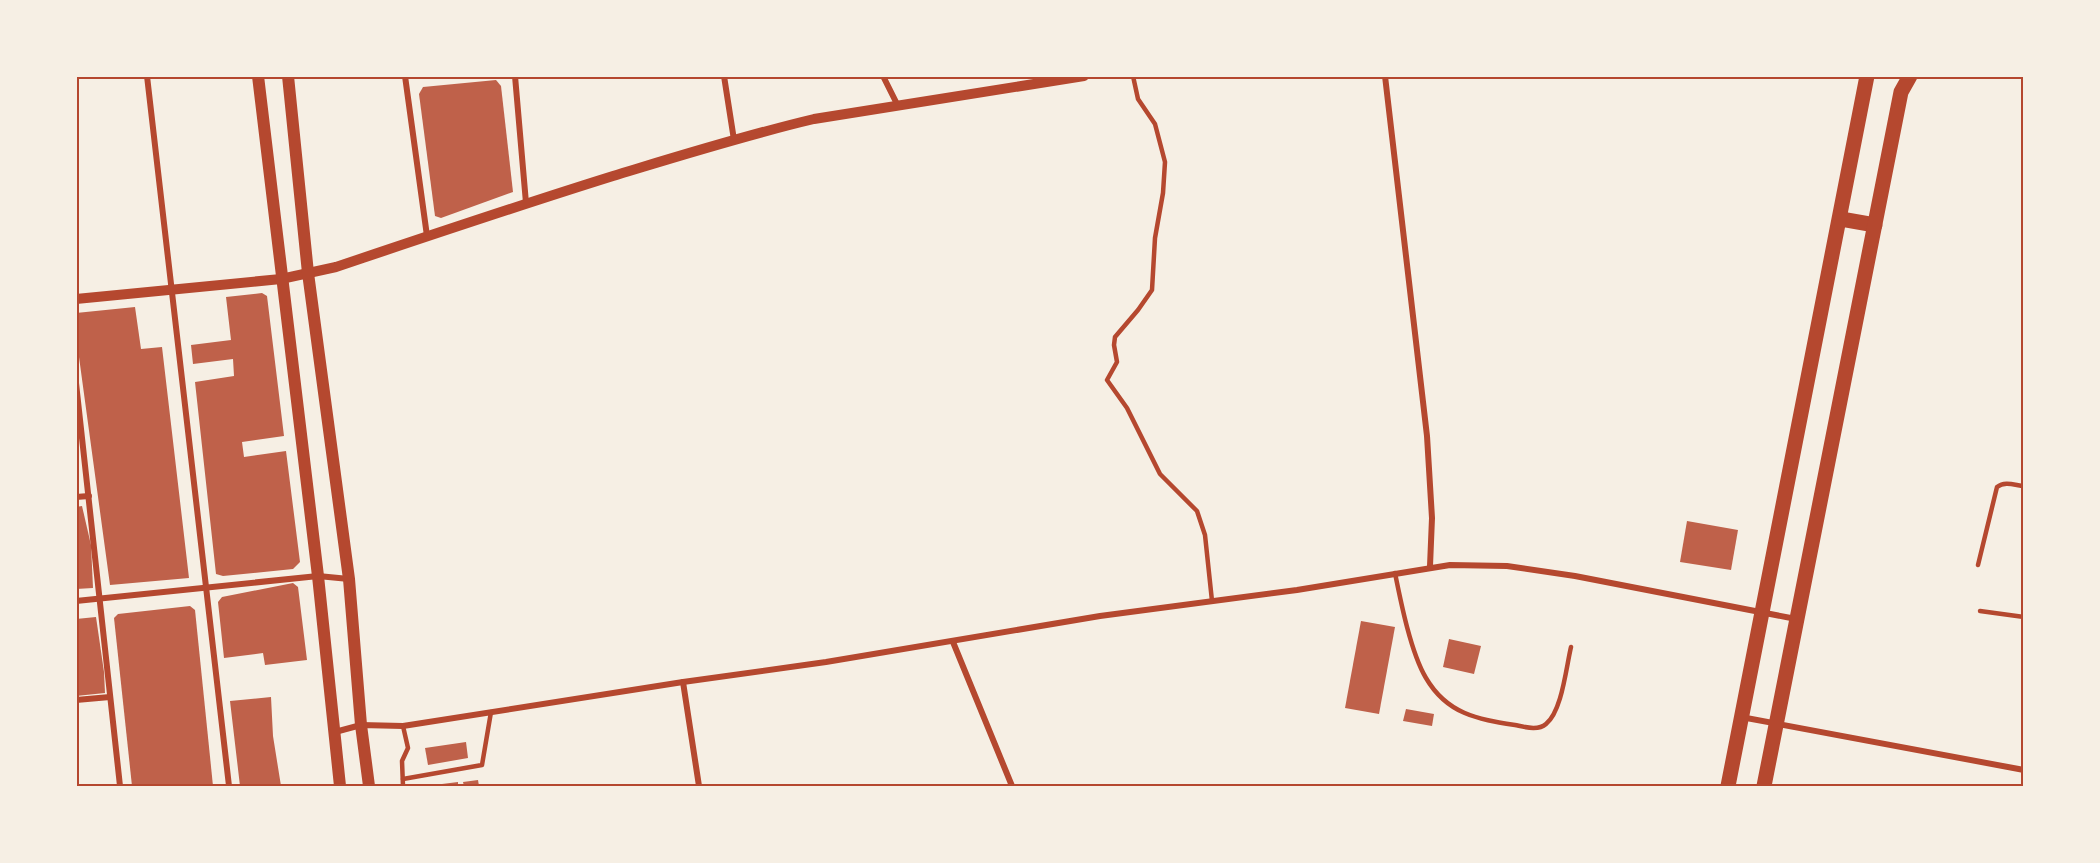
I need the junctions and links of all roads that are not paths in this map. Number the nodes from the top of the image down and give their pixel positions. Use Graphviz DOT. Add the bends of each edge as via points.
graph roads {
  1 [pos="147,76"];
  2 [pos="258,76"];
  3 [pos="288,76"];
  4 [pos="405,76"];
  5 [pos="515,76"];
  6 [pos="724,76"];
  7 [pos="883,76"];
  8 [pos="1084,76"];
  9 [pos="1133,76"];
  10 [pos="1385,76"];
  11 [pos="1867,76"];
  12 [pos="1910,76"];
  13 [pos="899,107"];
  14 [pos="734,140"];
  15 [pos="526,203"];
  16 [pos="1841,219"];
  17 [pos="1875,225"];
  18 [pos="427,236"];
  19 [pos="308,273"];
  20 [pos="281,279"];
  21 [pos="172,290"];
  22 [pos="76,299"];
  23 [pos="76,383"];
  24 [pos="77,400"];
  25 [pos="2024,486"];
  26 [pos="89,496"];
  27 [pos="76,497"];
  28 [pos="1978,565"];
  29 [pos="1430,567"];
  30 [pos="1395,573"];
  31 [pos="318,576"];
  32 [pos="349,579"];
  33 [pos="206,587"];
  34 [pos="100,598"];
  35 [pos="76,601"];
  36 [pos="1212,601"];
  37 [pos="1980,611"];
  38 [pos="1762,613"];
  39 [pos="2024,617"];
  40 [pos="1797,619"];
  41 [pos="953,642"];
  42 [pos="1571,647"];
  43 [pos="683,682"];
  44 [pos="111,698"];
  45 [pos="76,700"];
  46 [pos="491,712"];
  47 [pos="1741,717"];
  48 [pos="1776,724"];
  49 [pos="361,725"];
  50 [pos="403,726"];
  51 [pos="335,732"];
  52 [pos="2024,770"];
  53 [pos="403,779"];
  54 [pos="120,786"];
  55 [pos="229,786"];
  56 [pos="340,786"];
  57 [pos="369,786"];
  58 [pos="403,786"];
  59 [pos="699,786"];
  60 [pos="1012,786"];
  61 [pos="1728,786"];
  62 [pos="1764,786"];
  1 -- 21 [label="street"];
  2 -- 20 [label="main road"];
  3 -- 19 [label="main road"];
  4 -- 18 [label="street"];
  5 -- 15 [label="street"];
  6 -- 14 [label="street"];
  7 -- 13 [label="street"];
  8 -- 13 [label="street"];
  9 -- 36 [label="lane" via="1138,99 1155,124 1165,162 1163,194 1152,290 1115,337 1117,362 1107,380 1127,408 1160,474 1197,511 1205,535"];
  10 -- 29 [label="street" via="1427,436 1432,518"];
  11 -- 16 [label="highway"];
  12 -- 17 [label="highway" via="1901,92"];
  13 -- 14 [label="street" via="814,119"];
  14 -- 15 [label="street"];
  15 -- 18 [label="street"];
  16 -- 17 [label="highway"];
  16 -- 38 [label="highway"];
  17 -- 40 [label="highway"];
  18 -- 19 [label="street"];
  19 -- 20 [label="street"];
  19 -- 32 [label="main road"];
  20 -- 21 [label="street"];
  20 -- 31 [label="main road"];
  21 -- 22 [label="street"];
  21 -- 33 [label="street"];
  23 -- 24 [label="street"];
  24 -- 26 [label="street"];
  25 -- 28 [label="lane" via="2007,483 1997,487"];
  26 -- 27 [label="street"];
  26 -- 34 [label="street"];
  29 -- 30 [label="street"];
  29 -- 38 [label="street" via="1508,566"];
  30 -- 36 [label="street"];
  30 -- 42 [label="lane" via="1425,678 1459,712 1533,728 1545,726 1556,713"];
  31 -- 32 [label="street"];
  31 -- 33 [label="street"];
  31 -- 51 [label="main road"];
  32 -- 49 [label="main road"];
  33 -- 34 [label="street"];
  33 -- 55 [label="street"];
  34 -- 35 [label="street"];
  34 -- 44 [label="street"];
  36 -- 41 [label="street" via="1058,622"];
  37 -- 39 [label="lane"];
  38 -- 40 [label="street"];
  38 -- 47 [label="highway"];
  40 -- 48 [label="highway"];
  41 -- 43 [label="street"];
  41 -- 60 [label="street"];
  43 -- 46 [label="street"];
  43 -- 59 [label="street"];
  44 -- 45 [label="street"];
  44 -- 54 [label="street"];
  46 -- 50 [label="street"];
  46 -- 53 [label="lane" via="482,765"];
  47 -- 48 [label="street"];
  47 -- 61 [label="highway"];
  48 -- 52 [label="street"];
  48 -- 62 [label="highway"];
  49 -- 50 [label="street"];
  49 -- 51 [label="street"];
  49 -- 57 [label="main road"];
  50 -- 53 [label="lane" via="408,748 402,761"];
  51 -- 56 [label="main road"];
  53 -- 58 [label="lane"];
}
